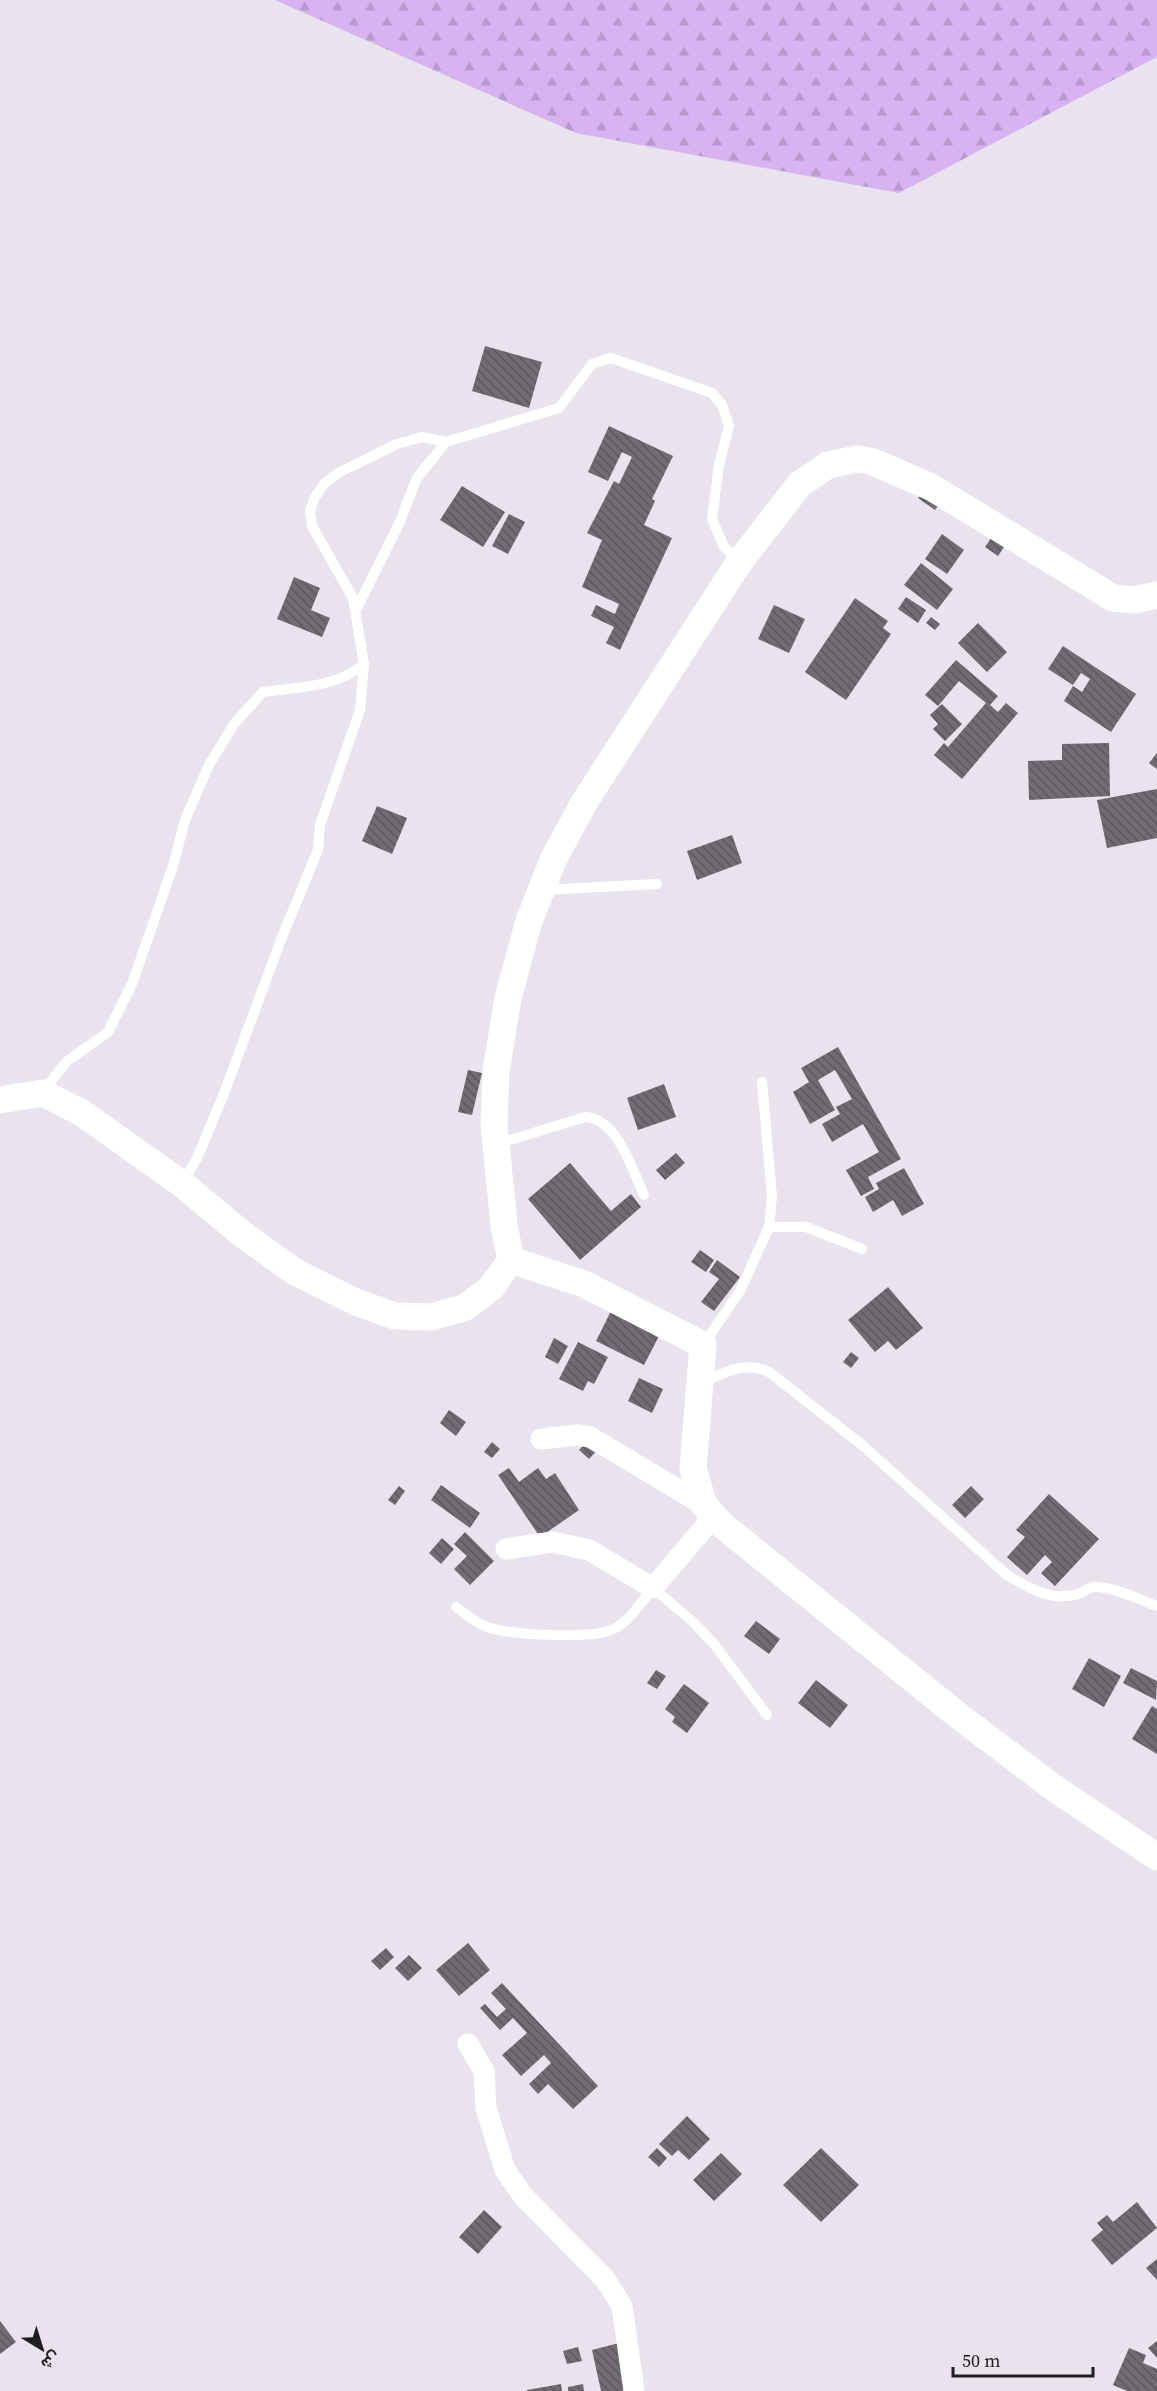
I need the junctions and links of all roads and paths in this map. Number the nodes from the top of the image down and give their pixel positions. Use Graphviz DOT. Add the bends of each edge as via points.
graph roads {
  1 [pos="446,442"];
  2 [pos="740,561"];
  3 [pos="1157,595"];
  4 [pos="356,610"];
  5 [pos="364,664"];
  6 [pos="657,884"];
  7 [pos="541,891"];
  8 [pos="762,1082"];
  9 [pos="43,1093"];
  10 [pos="0,1100"];
  11 [pos="497,1144"];
  12 [pos="182,1184"];
  13 [pos="644,1195"];
  14 [pos="769,1227"];
  15 [pos="862,1249"];
  16 [pos="511,1260"];
  17 [pos="703,1345"];
  18 [pos="699,1384"];
  19 [pos="541,1439"];
  20 [pos="709,1511"];
  21 [pos="506,1549"];
  22 [pos="653,1588"];
  23 [pos="1157,1606"];
  24 [pos="456,1607"];
  25 [pos="767,1715"];
  26 [pos="1157,1857"];
  27 [pos="468,2044"];
  28 [pos="634,2391"];
  1 -- 2 [label="lane" via="559,408 592,364 611,358 712,393 722,405 729,426 712,519 724,547"];
  1 -- 4 [label="lane" via="417,478"];
  1 -- 4 [label="lane" via="422,437 397,444 338,472 315,497 310,511 312,526 349,588"];
  2 -- 3 [label="street" via="800,484 828,465 857,459 871,461 931,487 1113,598 1133,600"];
  2 -- 7 [label="street" via="585,801"];
  4 -- 5 [label="lane"];
  5 -- 9 [label="lane" via="347,676 326,683 263,692 234,724 209,765 185,820 158,914 132,984 108,1032 66,1062"];
  5 -- 12 [label="lane" via="360,711 320,825 318,850 223,1096"];
  6 -- 7 [label="lane"];
  7 -- 11 [label="street" via="508,998 496,1071"];
  8 -- 14 [label="lane" via="772,1196"];
  9 -- 10 [label="street"];
  9 -- 12 [label="street" via="82,1113"];
  11 -- 13 [label="lane" via="596,1118 613,1132"];
  11 -- 16 [label="street"];
  12 -- 16 [label="street" via="295,1272 358,1304 395,1316 432,1317 464,1308 491,1288"];
  14 -- 15 [label="lane" via="806,1227"];
  14 -- 17 [label="lane" via="740,1291"];
  16 -- 17 [label="street" via="584,1284"];
  17 -- 18 [label="street"];
  18 -- 20 [label="street" via="693,1469"];
  18 -- 23 [label="lane" via="741,1367 760,1367 861,1444 1008,1576 1034,1591 1058,1597 1092,1587"];
  19 -- 20 [label="street" via="590,1437"];
  20 -- 22 [label="street"];
  20 -- 26 [label="street" via="737,1538 960,1717 1057,1790"];
  21 -- 22 [label="street" via="552,1542 589,1550"];
  22 -- 24 [label="lane" via="622,1623 599,1634 498,1630"];
  22 -- 25 [label="lane" via="714,1644"];
  27 -- 28 [label="street" via="484,2071 486,2108 506,2170 523,2196 605,2279 622,2306"];
}
